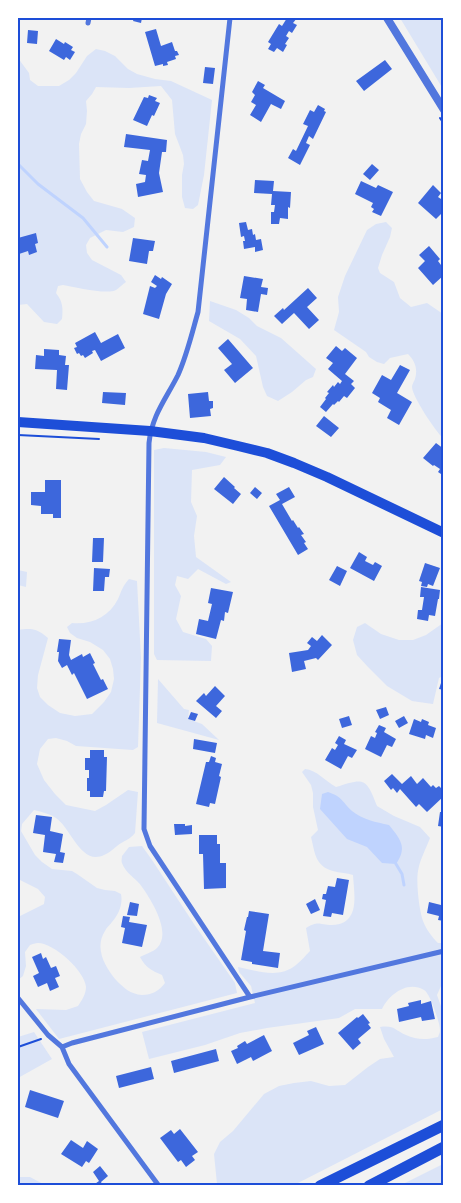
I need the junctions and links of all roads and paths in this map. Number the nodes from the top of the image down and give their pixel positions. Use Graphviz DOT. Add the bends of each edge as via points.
graph roads {
  1 [pos="230,18"];
  2 [pos="387,18"];
  3 [pos="444,110"];
  4 [pos="18,422"];
  5 [pos="150,431"];
  6 [pos="18,435"];
  7 [pos="106,439"];
  8 [pos="444,533"];
  9 [pos="444,950"];
  10 [pos="18,998"];
  11 [pos="250,998"];
  12 [pos="48,1035"];
  13 [pos="18,1047"];
  14 [pos="62,1047"];
  15 [pos="444,1125"];
  16 [pos="444,1148"];
  17 [pos="159,1186"];
  18 [pos="320,1186"];
  19 [pos="369,1186"];
  1 -- 5 [label="street" via="198,312 188,350"];
  2 -- 3 [label="street"];
  4 -- 5 [label="main road"];
  5 -- 8 [label="main road" via="204,438 276,456"];
  5 -- 11 [label="street" via="144,829 150,846"];
  6 -- 7 [label="path"];
  9 -- 11 [label="street"];
  10 -- 12 [label="street"];
  11 -- 14 [label="street"];
  12 -- 13 [label="path"];
  12 -- 14 [label="street"];
  14 -- 17 [label="street" via="69,1064"];
  15 -- 18 [label="highway"];
  16 -- 19 [label="highway"];
}
